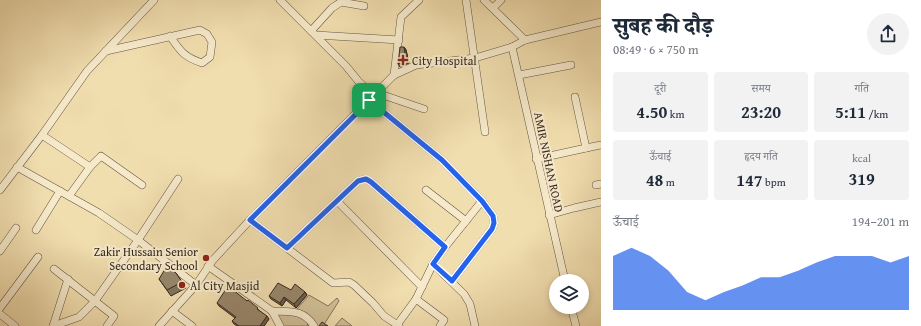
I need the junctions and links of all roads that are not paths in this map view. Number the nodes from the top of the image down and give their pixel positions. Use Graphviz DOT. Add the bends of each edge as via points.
graph roads {
  1 [pos="154,0"];
  2 [pos="280,0"];
  3 [pos="419,0"];
  4 [pos="466,0"];
  5 [pos="484,0"];
  6 [pos="501,0"];
  7 [pos="364,6"];
  8 [pos="493,8"];
  9 [pos="601,22"];
  10 [pos="314,33"];
  11 [pos="170,36"];
  12 [pos="399,40"];
  13 [pos="525,40"];
  14 [pos="512,46"];
  15 [pos="106,51"];
  16 [pos="475,58"];
  17 [pos="571,65"];
  18 [pos="394,75"];
  19 [pos="519,75"];
  20 [pos="374,96"];
  21 [pos="575,97"];
  22 [pos="424,110"];
  23 [pos="485,132"];
  24 [pos="42,135"];
  25 [pos="601,145"];
  26 [pos="586,148"];
  27 [pos="536,159"];
  28 [pos="17,167"];
  29 [pos="90,167"];
  30 [pos="178,179"];
  31 [pos="142,185"];
  32 [pos="0,190"];
  33 [pos="426,190"];
  34 [pos="60,191"];
  35 [pos="69,196"];
  36 [pos="337,201"];
  37 [pos="482,201"];
  38 [pos="601,202"];
  39 [pos="549,215"];
  40 [pos="250,220"];
  41 [pos="466,221"];
  42 [pos="16,228"];
  43 [pos="36,230"];
  44 [pos="138,240"];
  45 [pos="445,247"];
  46 [pos="287,248"];
  47 [pos="0,251"];
  48 [pos="38,257"];
  49 [pos="433,264"];
  50 [pos="208,266"];
  51 [pos="54,269"];
  52 [pos="563,274"];
  53 [pos="68,279"];
  54 [pos="452,281"];
  55 [pos="196,285"];
  56 [pos="422,287"];
  57 [pos="416,299"];
  58 [pos="95,301"];
  59 [pos="0,308"];
  60 [pos="172,311"];
  61 [pos="272,311"];
  62 [pos="0,314"];
  63 [pos="573,314"];
  64 [pos="398,325"];
  65 [pos="15,326"];
  66 [pos="53,326"];
  67 [pos="107,326"];
  68 [pos="159,326"];
  69 [pos="192,326"];
  70 [pos="280,326"];
  71 [pos="314,326"];
  72 [pos="440,326"];
  73 [pos="475,326"];
  74 [pos="576,326"];
  1 -- 15 [label="street"];
  2 -- 10 [label="street"];
  3 -- 12 [label="street" via="401,17"];
  4 -- 16 [label="street"];
  5 -- 8 [label="street"];
  6 -- 8 [label="street"];
  7 -- 10 [label="street" via="341,2 332,8"];
  8 -- 13 [label="street"];
  9 -- 13 [label="street"];
  10 -- 12 [label="street"];
  10 -- 20 [label="street"];
  11 -- 11 [label="street" via="200,30 207,34 212,42 210,57 202,63 188,58"];
  11 -- 15 [label="street"];
  12 -- 18 [label="street"];
  13 -- 14 [label="street"];
  14 -- 16 [label="street"];
  14 -- 19 [label="street, AMIR NISHAN ROAD"];
  15 -- 24 [label="street" via="86,71"];
  16 -- 18 [label="street" via="416,65"];
  16 -- 23 [label="street"];
  17 -- 19 [label="street"];
  18 -- 20 [label="street"];
  19 -- 27 [label="street, AMIR NISHAN ROAD"];
  20 -- 22 [label="street"];
  20 -- 37 [label="street"];
  20 -- 40 [label="street"];
  21 -- 26 [label="street"];
  24 -- 28 [label="street"];
  24 -- 29 [label="street"];
  25 -- 26 [label="street"];
  26 -- 27 [label="street"];
  27 -- 39 [label="street, AMIR NISHAN ROAD"];
  28 -- 32 [label="street"];
  28 -- 34 [label="street"];
  29 -- 31 [label="street" via="101,156"];
  29 -- 35 [label="street"];
  30 -- 44 [label="street"];
  33 -- 41 [label="street"];
  34 -- 35 [label="street"];
  34 -- 43 [label="street"];
  35 -- 44 [label="street"];
  36 -- 45 [label="street" via="358,181 366,179"];
  36 -- 46 [label="street"];
  36 -- 56 [label="street"];
  37 -- 41 [label="street"];
  37 -- 54 [label="street" via="493,216 492,229"];
  38 -- 39 [label="street"];
  39 -- 52 [label="street, AMIR NISHAN ROAD"];
  40 -- 46 [label="street"];
  40 -- 50 [label="street"];
  41 -- 45 [label="street"];
  42 -- 47 [label="street"];
  44 -- 55 [label="street"];
  44 -- 58 [label="street"];
  45 -- 49 [label="street"];
  46 -- 64 [label="street" via="332,283 349,282 354,285 384,316"];
  48 -- 59 [label="street"];
  49 -- 54 [label="street"];
  49 -- 56 [label="street"];
  50 -- 55 [label="street"];
  50 -- 61 [label="street"];
  51 -- 53 [label="street"];
  53 -- 58 [label="street"];
  53 -- 66 [label="street"];
  54 -- 73 [label="street" via="470,304"];
  55 -- 60 [label="street"];
  56 -- 57 [label="street"];
  57 -- 64 [label="street"];
  57 -- 72 [label="street" via="444,320"];
  58 -- 66 [label="street" via="78,317"];
  58 -- 67 [label="street" via="114,316"];
  60 -- 68 [label="street"];
  60 -- 69 [label="street"];
  61 -- 70 [label="street"];
  61 -- 71 [label="street" via="298,312"];
  62 -- 65 [label="street"];
  63 -- 74 [label="street"];
}
